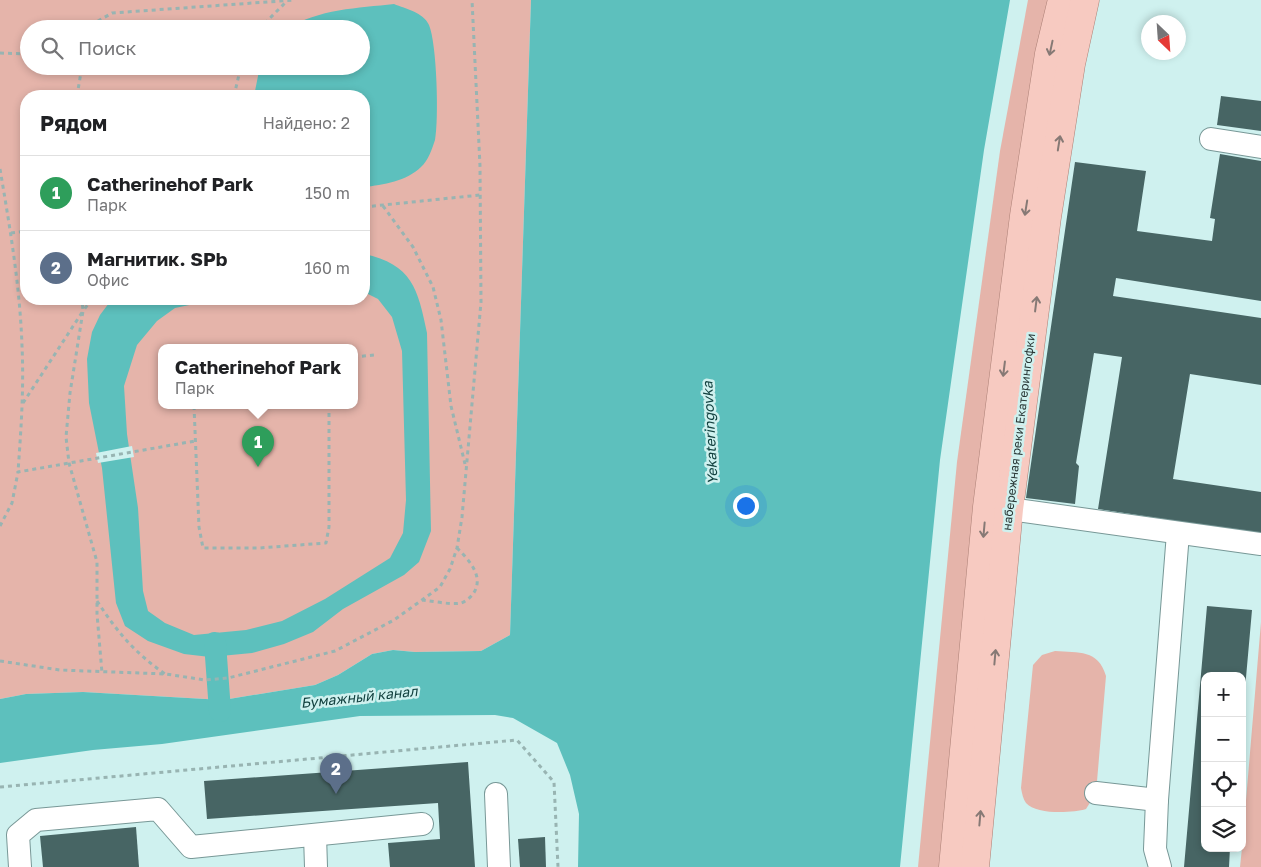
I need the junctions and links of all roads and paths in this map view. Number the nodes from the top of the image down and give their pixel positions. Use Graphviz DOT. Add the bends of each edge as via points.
graph roads {
  1 [pos="295,0"];
  2 [pos="472,0"];
  3 [pos="1062,0"];
  4 [pos="1085,0"];
  5 [pos="287,1"];
  6 [pos="100,20"];
  7 [pos="268,20"];
  8 [pos="0,52"];
  9 [pos="20,53"];
  10 [pos="80,75"];
  11 [pos="239,75"];
  12 [pos="78,90"];
  13 [pos="235,90"];
  14 [pos="1211,139"];
  15 [pos="1261,147"];
  16 [pos="0,169"];
  17 [pos="480,195"];
  18 [pos="383,206"];
  19 [pos="370,207"];
  20 [pos="20,232"];
  21 [pos="11,233"];
  22 [pos="82,305"];
  23 [pos="88,305"];
  24 [pos="83,311"];
  25 [pos="375,355"];
  26 [pos="358,357"];
  27 [pos="23,403"];
  28 [pos="194,409"];
  29 [pos="329,409"];
  30 [pos="195,441"];
  31 [pos="69,463"];
  32 [pos="465,467"];
  33 [pos="18,472"];
  34 [pos="1009,509"];
  35 [pos="0,526"];
  36 [pos="1178,532"];
  37 [pos="1261,544"];
  38 [pos="457,548"];
  39 [pos="97,600"];
  40 [pos="422,600"];
  41 [pos="0,661"];
  42 [pos="102,672"];
  43 [pos="166,674"];
  44 [pos="0,787"];
  45 [pos="1096,793"];
  46 [pos="496,794"];
  47 [pos="1157,800"];
  48 [pos="422,824"];
  49 [pos="9,835"];
  50 [pos="315,835"];
  51 [pos="20,867"];
  52 [pos="316,867"];
  53 [pos="499,867"];
  54 [pos="558,867"];
  55 [pos="953,867"];
  56 [pos="975,867"];
  57 [pos="1160,867"];
  1 -- 5 [label="path"];
  2 -- 17 [label="path"];
  3 -- 55 [label="main road, набережная реки Екатерингофки, one-way" via="1024,216 986,507"];
  34 -- 4 [label="main road, набережная реки Екатерингофки, one-way" via="1047,217 1071,64"];
  5 -- 6 [label="path" via="112,13"];
  5 -- 7 [label="path"];
  8 -- 9 [label="path"];
  10 -- 12 [label="path"];
  11 -- 13 [label="path"];
  14 -- 15 [label="lane"];
  16 -- 21 [label="path"];
  17 -- 18 [label="path"];
  17 -- 32 [label="path" via="480,302"];
  18 -- 19 [label="path"];
  18 -- 32 [label="path" via="413,247 433,287 443,328 451,406"];
  20 -- 21 [label="path"];
  21 -- 27 [label="path" via="22,346"];
  22 -- 24 [label="path"];
  23 -- 24 [label="path"];
  24 -- 27 [label="path"];
  24 -- 31 [label="path" via="69,402 66,437"];
  25 -- 26 [label="path"];
  27 -- 33 [label="path"];
  28 -- 30 [label="path"];
  29 -- 30 [label="path" via="329,527 326,543 203,548"];
  30 -- 31 [label="path"];
  31 -- 33 [label="path"];
  31 -- 39 [label="path" via="96,562"];
  32 -- 38 [label="path"];
  33 -- 35 [label="path" via="12,504"];
  34 -- 36 [label="lane"];
  56 -- 34 [label="main road, набережная реки Екатерингофки, one-way"];
  36 -- 37 [label="lane"];
  36 -- 47 [label="lane"];
  38 -- 40 [label="path" via="440,587"];
  38 -- 40 [label="path" via="470,560 476,572 478,586 472,596 462,603"];
  39 -- 42 [label="path"];
  39 -- 43 [label="path" via="122,638 141,657"];
  40 -- 43 [label="path" via="394,620 335,651 228,678 205,680"];
  41 -- 42 [label="path"];
  42 -- 43 [label="path"];
  44 -- 54 [label="path" via="517,740 554,782"];
  45 -- 47 [label="lane"];
  46 -- 53 [label="lane"];
  47 -- 57 [label="lane" via="1155,849"];
  48 -- 50 [label="lane"];
  49 -- 50 [label="lane" via="36,820 158,809 191,847"];
  49 -- 51 [label="lane"];
  50 -- 52 [label="lane"];
}
